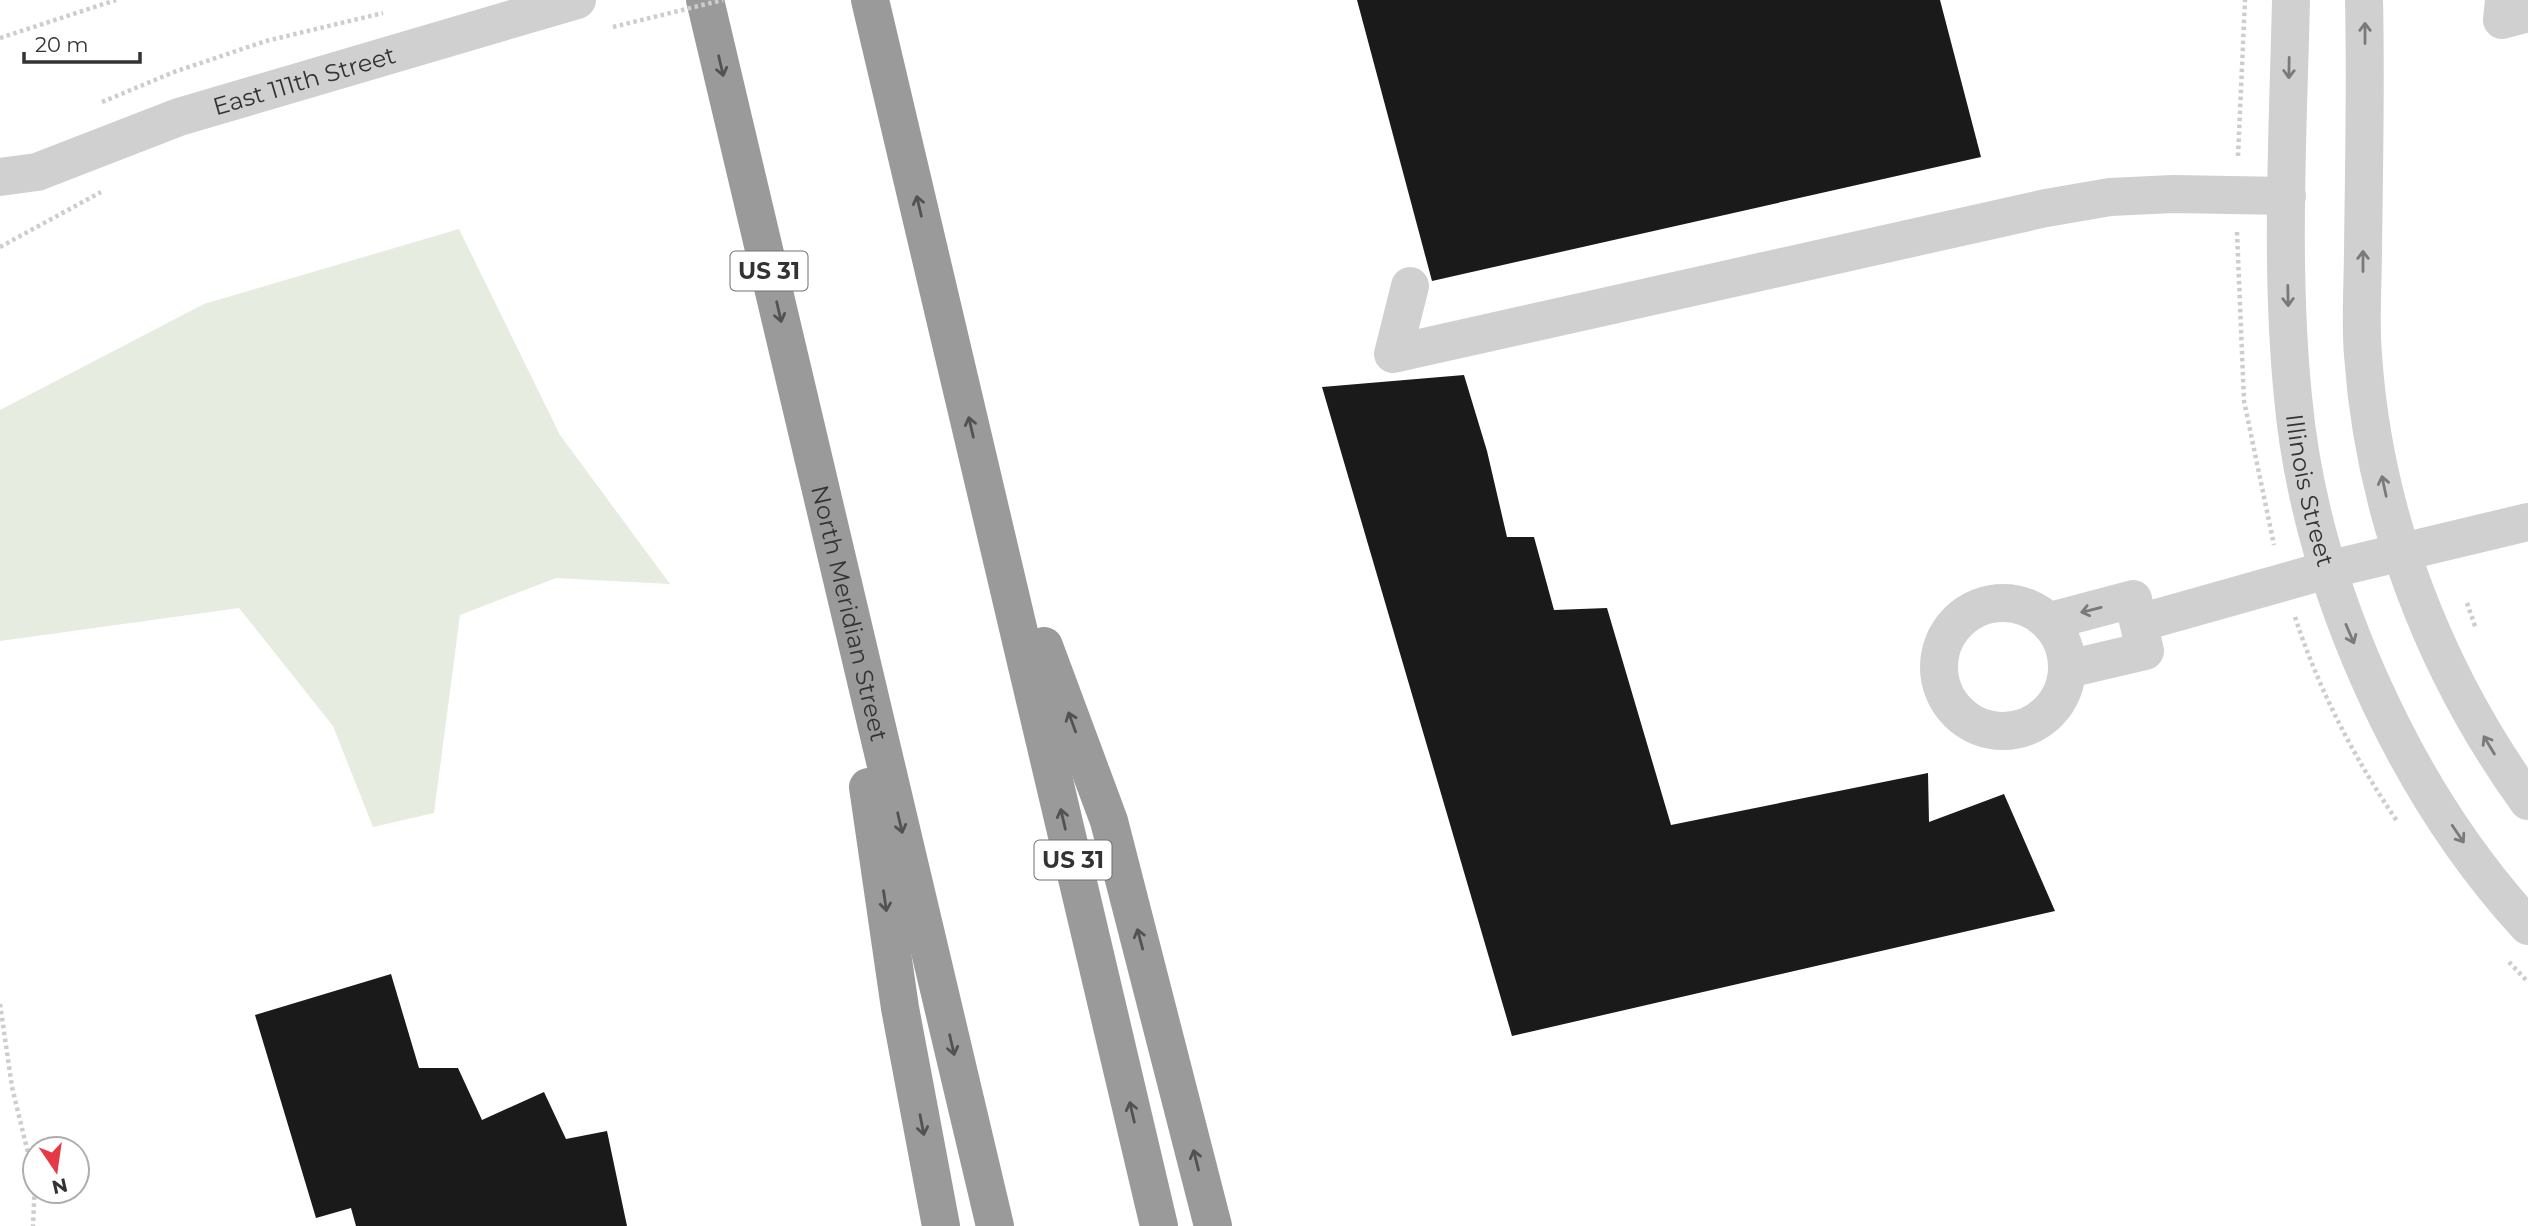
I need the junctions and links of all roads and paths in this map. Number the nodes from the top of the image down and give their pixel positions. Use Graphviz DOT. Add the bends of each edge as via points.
graph roads {
  1 [pos="116,0"];
  2 [pos="577,0"];
  3 [pos="705,0"];
  4 [pos="723,0"];
  5 [pos="870,0"];
  6 [pos="2291,0"];
  7 [pos="2364,0"];
  8 [pos="2504,0"];
  9 [pos="2528,13"];
  10 [pos="613,27"];
  11 [pos="0,38"];
  12 [pos="37,172"];
  13 [pos="0,177"];
  14 [pos="2287,196"];
  15 [pos="0,200"];
  16 [pos="1409,286"];
  17 [pos="987,494"];
  18 [pos="2528,522"];
  19 [pos="834,542"];
  20 [pos="2401,553"];
  21 [pos="2326,570"];
  22 [pos="2050,621"];
  23 [pos="2139,625"];
  24 [pos="2068,669"];
  25 [pos="2528,801"];
  26 [pos="2528,926"];
  27 [pos="0,1004"];
  28 [pos="33,1226"];
  29 [pos="941,1226"];
  30 [pos="995,1226"];
  31 [pos="1159,1226"];
  32 [pos="1213,1226"];
  1 -- 11 [label="path"];
  2 -- 12 [label="street, East 111th Street" via="179,117"];
  3 -- 19 [label="highway, North Meridian Street / US 31, one-way"];
  4 -- 10 [label="path, bridge"];
  17 -- 5 [label="highway, US 31, one-way"];
  6 -- 14 [label="street, Illinois Street, one-way"];
  20 -- 7 [label="street, one-way" via="2370,419 2363,352"];
  8 -- 9 [label="street" via="2502,20"];
  12 -- 13 [label="street, East 111th Street"];
  12 -- 15 [label="street, East 111th Street"];
  14 -- 16 [label="street" via="2110,197 1393,354"];
  14 -- 21 [label="street, Illinois Street, one-way" via="2293,399"];
  31 -- 17 [label="highway, US 31, one-way"];
  32 -- 17 [label="highway, one-way" via="1109,821"];
  18 -- 20 [label="street"];
  19 -- 29 [label="highway, one-way" via="900,1008"];
  19 -- 30 [label="highway, North Meridian Street / US 31, one-way"];
  20 -- 21 [label="street"];
  25 -- 20 [label="street, one-way" via="2495,756 2456,685"];
  21 -- 23 [label="street"];
  21 -- 26 [label="street, Illinois Street, one-way" via="2361,660 2412,761 2497,891"];
  23 -- 22 [label="street, one-way"];
  22 -- 24 [label="street" via="2062,639"];
  22 -- 24 [label="street" via="2009,603 1988,604 1969,612 1943,643 1938,663 1940,684 1948,703 1962,718 1980,728 2011,731 2040,721 2054,707"];
  23 -- 24 [label="street"];
  27 -- 28 [label="path" via="12,1087 35,1182"];
}
